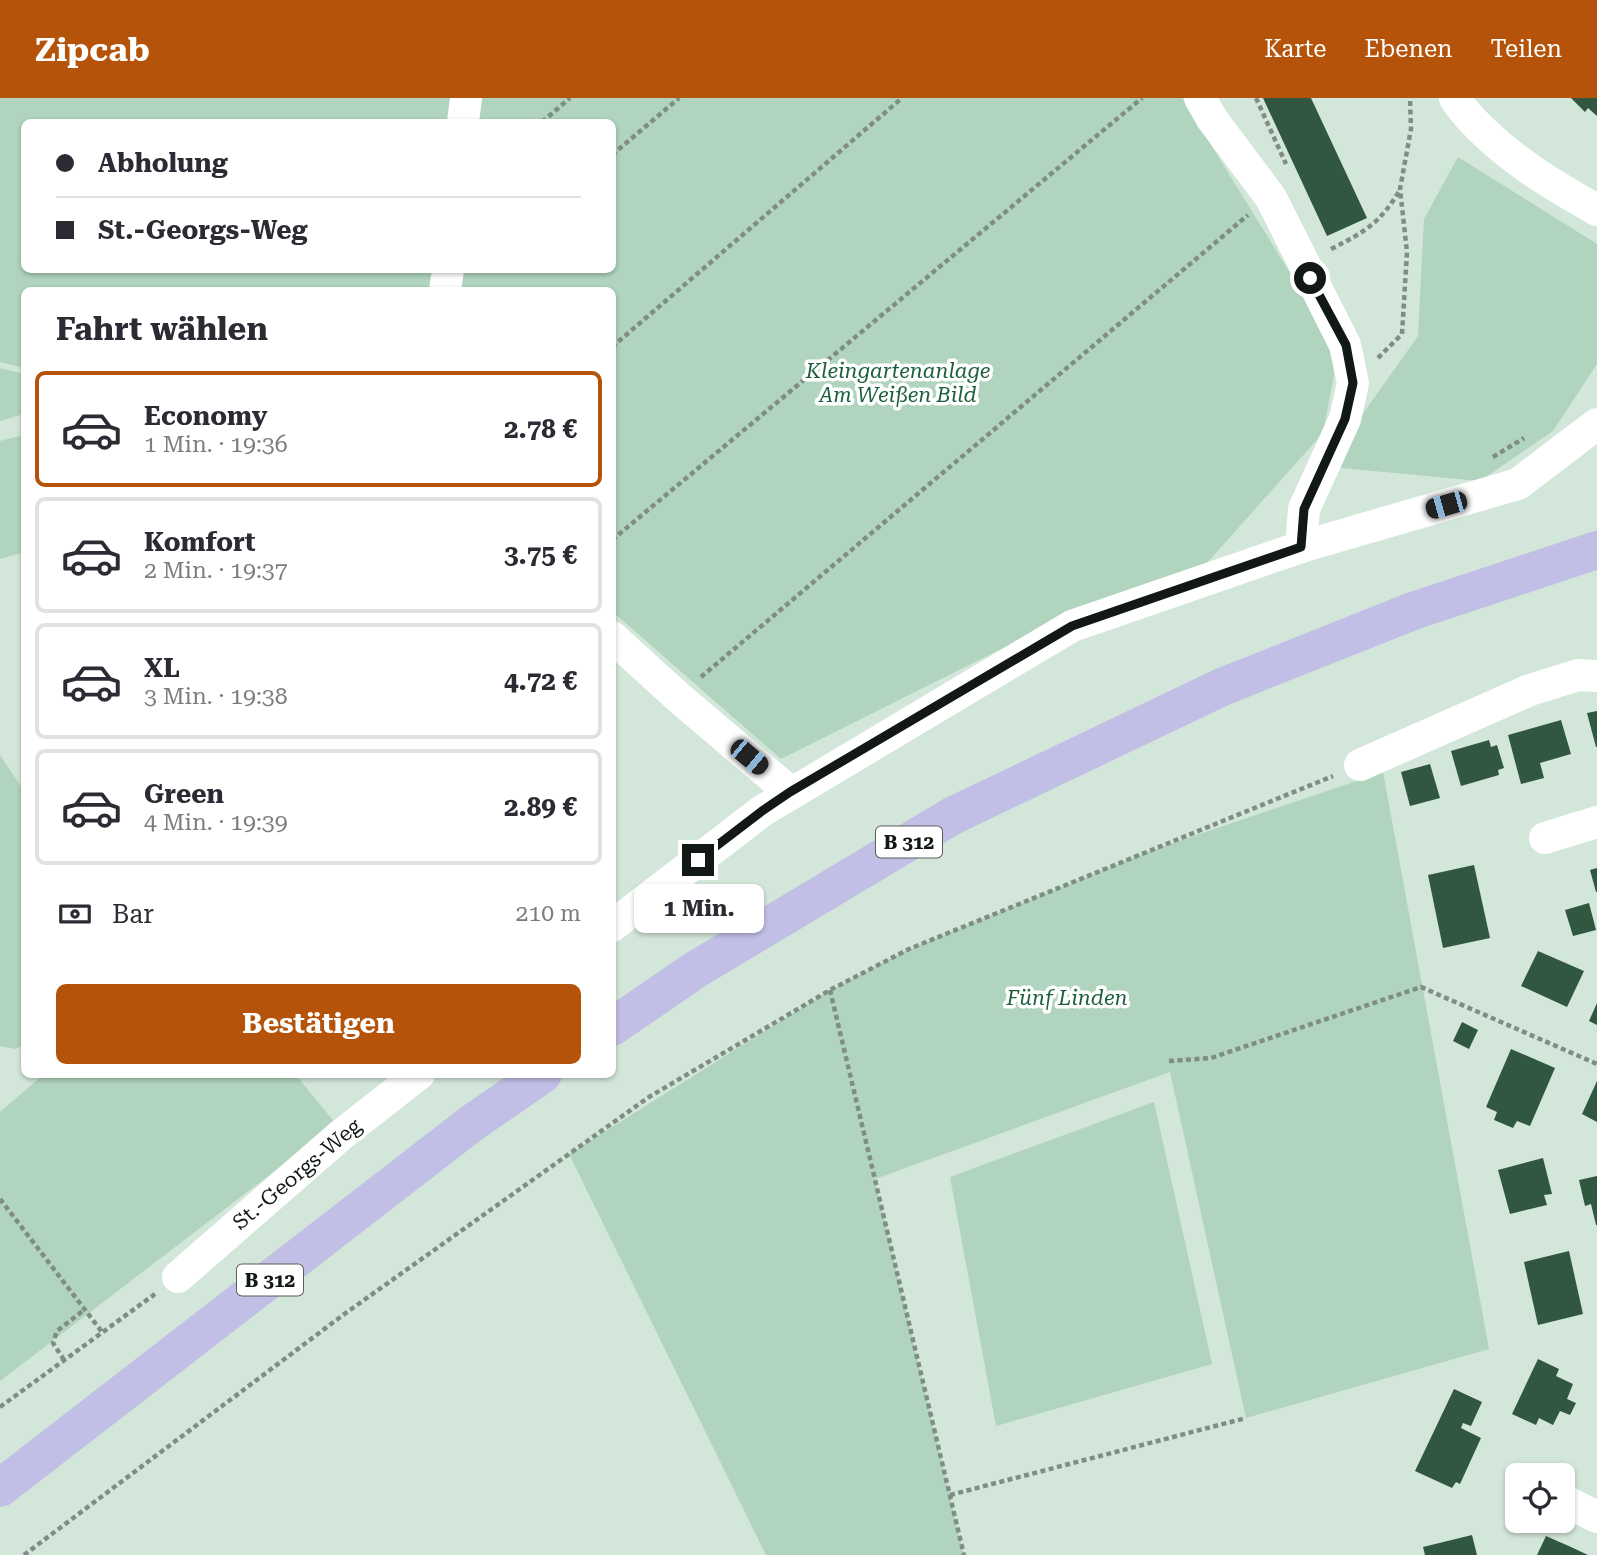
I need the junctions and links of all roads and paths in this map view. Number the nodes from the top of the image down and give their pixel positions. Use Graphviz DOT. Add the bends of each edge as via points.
graph roads {
  1 [pos="466,98"];
  2 [pos="570,98"];
  3 [pos="679,98"];
  4 [pos="902,98"];
  5 [pos="1142,98"];
  6 [pos="1200,98"];
  7 [pos="1410,98"];
  8 [pos="1455,98"];
  9 [pos="463,119"];
  10 [pos="546,119"];
  11 [pos="616,152"];
  12 [pos="1400,190"];
  13 [pos="1271,198"];
  14 [pos="1597,210"];
  15 [pos="1330,249"];
  16 [pos="616,344"];
  17 [pos="1353,383"];
  18 [pos="1597,424"];
  19 [pos="616,537"];
  20 [pos="1301,547"];
  21 [pos="1597,551"];
  22 [pos="616,641"];
  23 [pos="1597,676"];
  24 [pos="678,697"];
  25 [pos="1360,765"];
  26 [pos="790,792"];
  27 [pos="1597,822"];
  28 [pos="1545,838"];
  29 [pos="616,923"];
  30 [pos="830,990"];
  31 [pos="616,1024"];
  32 [pos="1169,1061"];
  33 [pos="1597,1064"];
  34 [pos="414,1078"];
  35 [pos="537,1078"];
  36 [pos="0,1199"];
  37 [pos="178,1277"];
  38 [pos="84,1310"];
  39 [pos="102,1332"];
  40 [pos="64,1360"];
  41 [pos="0,1407"];
  42 [pos="1246,1418"];
  43 [pos="0,1488"];
  44 [pos="950,1495"];
  45 [pos="1575,1506"];
  46 [pos="1597,1517"];
  47 [pos="24,1555"];
  48 [pos="964,1555"];
  1 -- 9 [label="street"];
  2 -- 10 [label="path"];
  3 -- 11 [label="path"];
  4 -- 16 [label="path"];
  5 -- 19 [label="path"];
  6 -- 13 [label="street"];
  7 -- 12 [label="path" via="1411,129"];
  8 -- 14 [label="street" via="1460,109 1506,153"];
  12 -- 15 [label="path" via="1386,213"];
  12 -- 17 [label="path" via="1407,252 1402,334"];
  13 -- 17 [label="street" via="1346,345"];
  13 -- 24 [label="path"];
  17 -- 20 [label="street" via="1345,419 1304,509"];
  18 -- 20 [label="street" via="1518,484"];
  20 -- 26 [label="street" via="1072,626"];
  21 -- 31 [label="main road, B 312" via="1413,611 1222,687 952,816 695,970"];
  22 -- 24 [label="street"];
  23 -- 25 [label="street" via="1578,675 1530,690"];
  24 -- 26 [label="street"];
  25 -- 30 [label="path" via="909,949"];
  26 -- 29 [label="street"];
  27 -- 28 [label="street"];
  30 -- 44 [label="path"];
  30 -- 47 [label="path" via="649,1097 342,1315"];
  32 -- 33 [label="path" via="1211,1058 1421,987"];
  34 -- 37 [label="street, St.-Georgs-Weg"];
  35 -- 43 [label="main road, B 312" via="472,1123"];
  36 -- 38 [label="path"];
  37 -- 39 [label="path"];
  38 -- 39 [label="path"];
  38 -- 40 [label="path" via="57,1331 53,1343"];
  39 -- 40 [label="path"];
  40 -- 41 [label="path"];
  42 -- 44 [label="path"];
  44 -- 48 [label="path"];
  45 -- 46 [label="street"];
}
